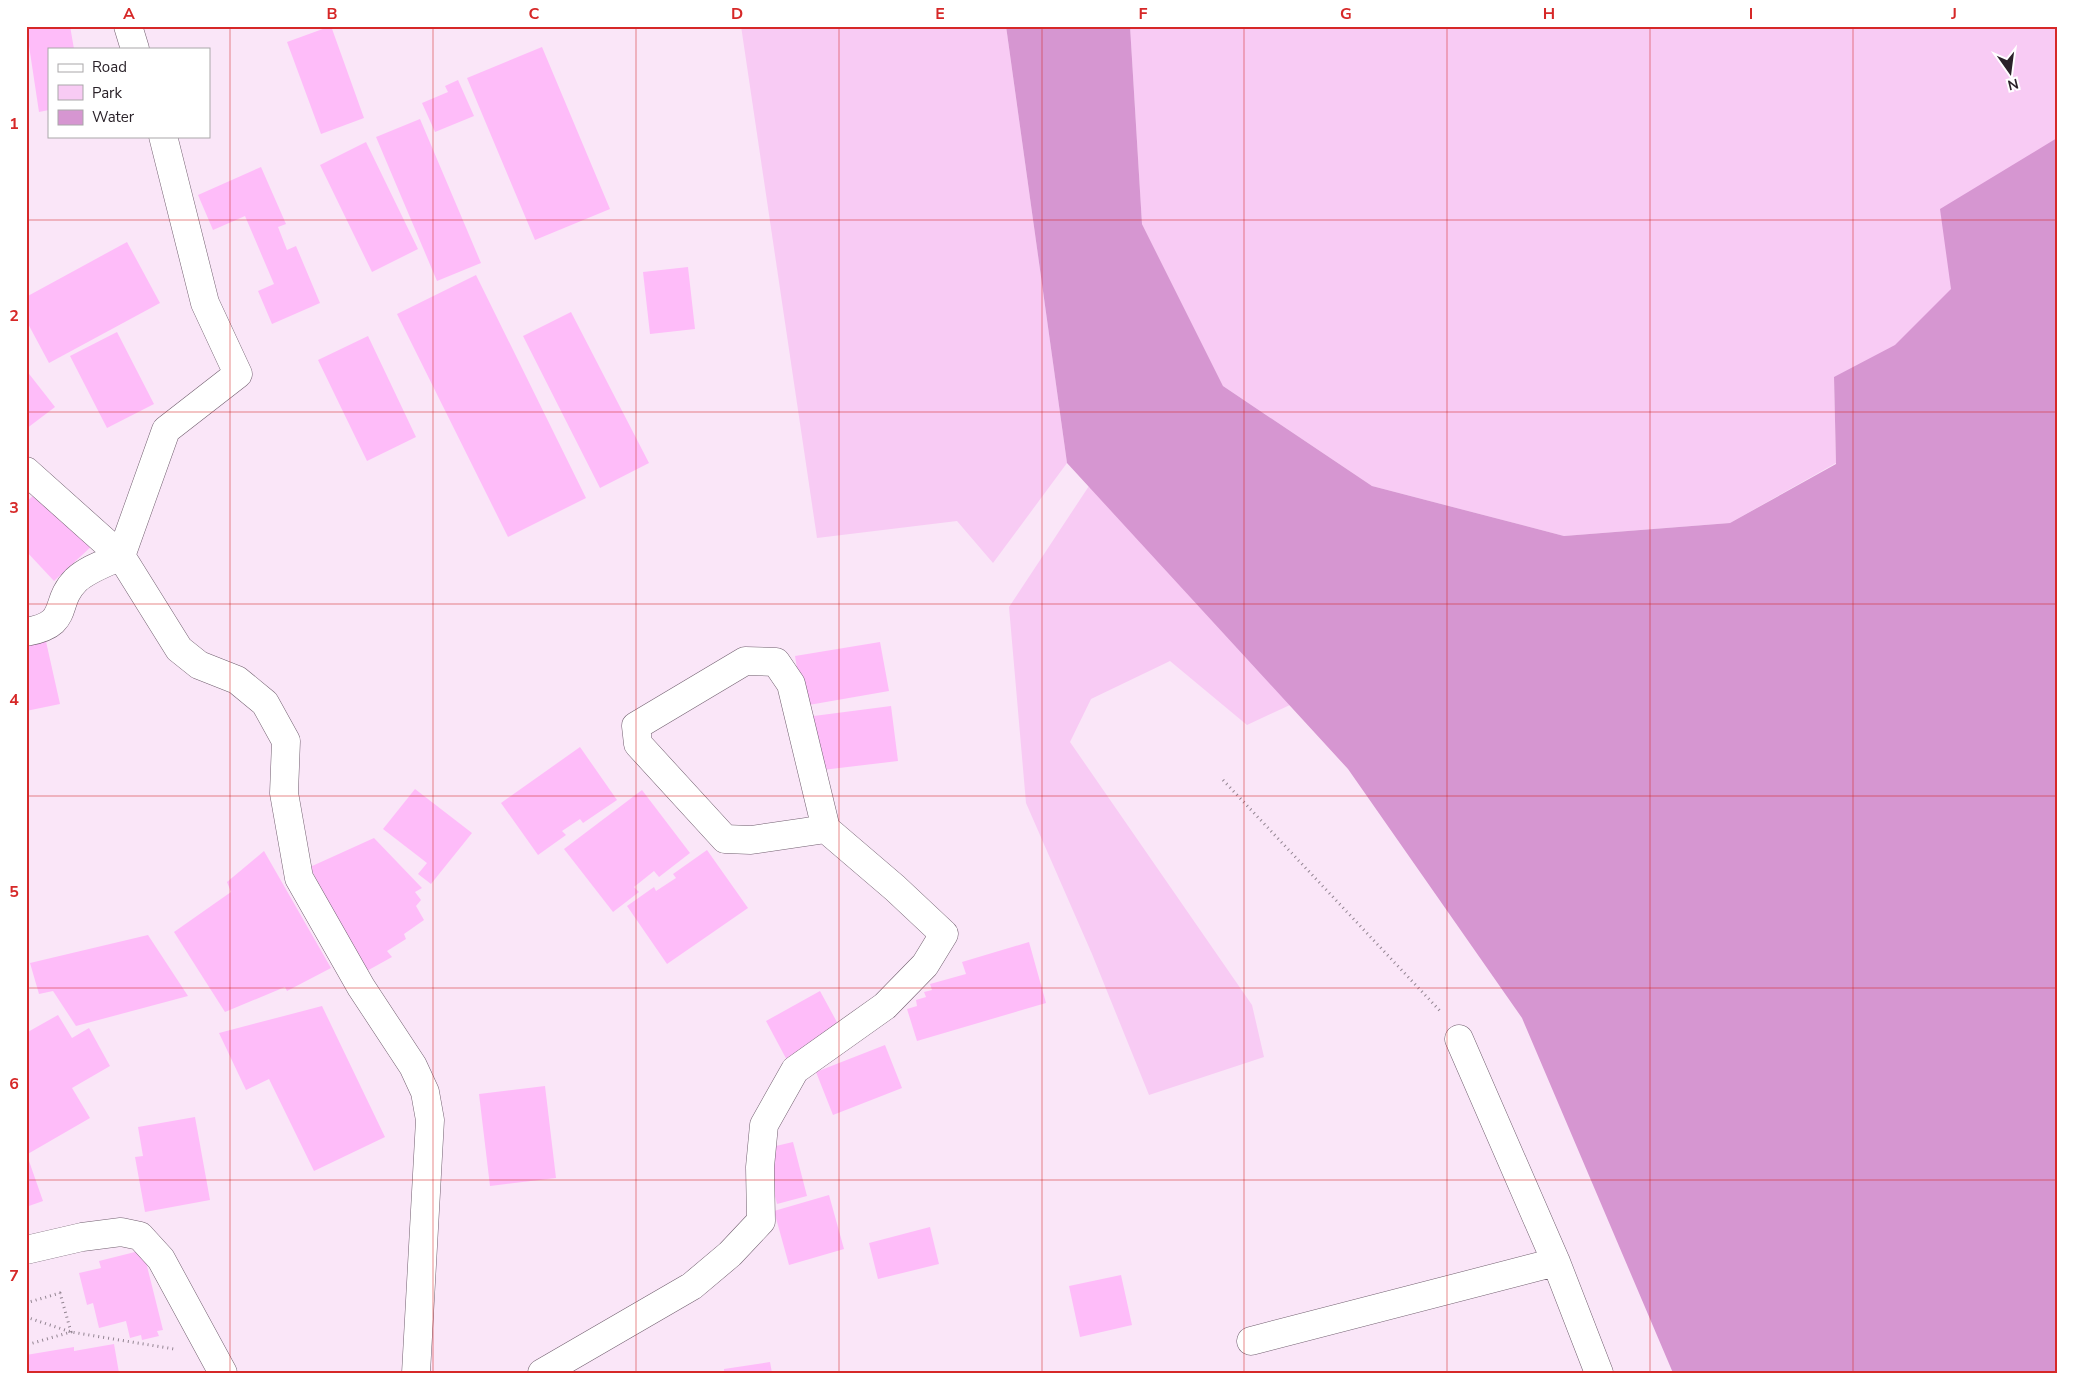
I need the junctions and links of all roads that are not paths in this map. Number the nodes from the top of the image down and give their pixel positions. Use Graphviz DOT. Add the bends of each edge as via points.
graph roads {
  1 [pos="128,26"];
  2 [pos="135,48"];
  3 [pos="164,138"];
  4 [pos="26,471"];
  5 [pos="121,556"];
  6 [pos="26,632"];
  7 [pos="826,829"];
  8 [pos="1459,1039"];
  9 [pos="26,1250"];
  10 [pos="1556,1262"];
  11 [pos="1251,1341"];
  12 [pos="218,1364"];
  13 [pos="416,1373"];
  14 [pos="542,1373"];
  15 [pos="1599,1373"];
  1 -- 2 [label="street"];
  3 -- 5 [label="street" via="205,303 238,374 166,430"];
  4 -- 5 [label="street"];
  5 -- 6 [label="street" via="75,581 52,624"];
  5 -- 13 [label="street" via="179,649 199,665 237,680 265,703 286,741 284,793 299,878 361,987 413,1066 425,1092 430,1120"];
  7 -- 7 [label="street" via="751,840 725,839 638,744 636,726 745,661 776,662 791,684"];
  7 -- 14 [label="street" via="944,934 925,965 885,1006 795,1070 764,1125 760,1167 761,1221 730,1254 692,1286"];
  8 -- 10 [label="street"];
  9 -- 12 [label="street" via="121,1232 140,1236 161,1258"];
  10 -- 11 [label="street"];
  10 -- 15 [label="street"];
}
